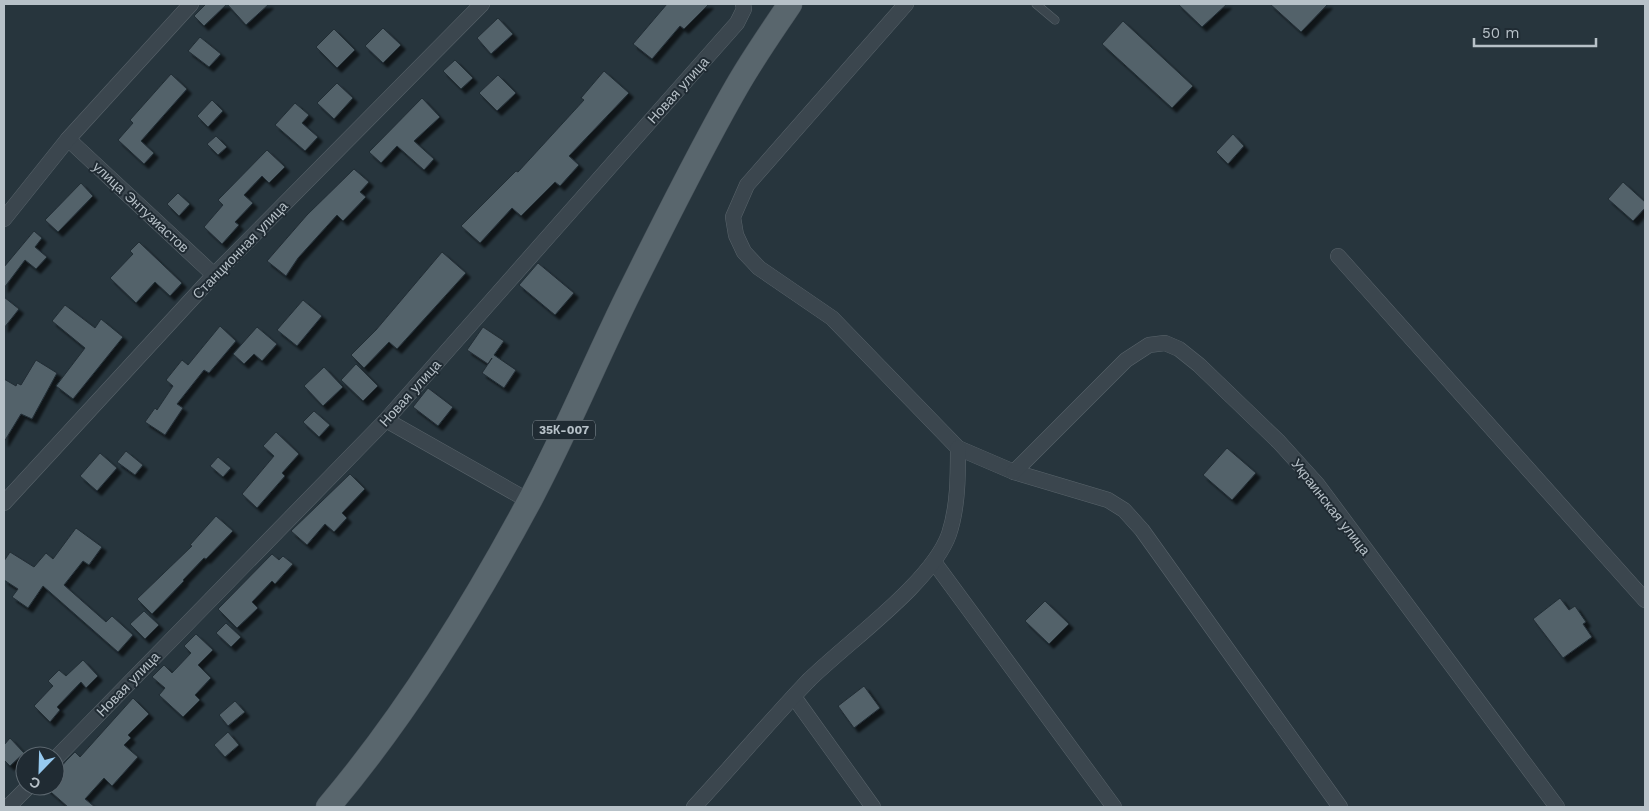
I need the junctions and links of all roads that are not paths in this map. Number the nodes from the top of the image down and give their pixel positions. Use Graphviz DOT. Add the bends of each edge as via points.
graph roads {
  1 [pos="191,4"];
  2 [pos="482,4"];
  3 [pos="790,4"];
  4 [pos="906,4"];
  5 [pos="1036,4"];
  6 [pos="744,6"];
  7 [pos="1055,20"];
  8 [pos="68,139"];
  9 [pos="4,219"];
  10 [pos="1338,256"];
  11 [pos="214,275"];
  12 [pos="386,420"];
  13 [pos="958,448"];
  14 [pos="1014,472"];
  15 [pos="530,501"];
  16 [pos="4,503"];
  17 [pos="934,562"];
  18 [pos="1645,600"];
  19 [pos="794,697"];
  20 [pos="65,749"];
  21 [pos="19,796"];
  22 [pos="8,807"];
  23 [pos="328,807"];
  24 [pos="694,807"];
  25 [pos="873,807"];
  26 [pos="1114,807"];
  27 [pos="1340,807"];
  28 [pos="1557,807"];
  1 -- 8 [label="street"];
  2 -- 11 [label="street, Станционная улица"];
  3 -- 15 [label="main road, 35К-007" via="737,86 712,133 630,290"];
  4 -- 13 [label="street" via="747,185 733,217 740,243 759,268 832,318"];
  5 -- 7 [label="lane"];
  6 -- 12 [label="street, Новая улица" via="738,23"];
  8 -- 9 [label="street"];
  8 -- 11 [label="street, улица Энтузиастов"];
  10 -- 18 [label="street"];
  11 -- 16 [label="street, Станционная улица"];
  12 -- 15 [label="street"];
  12 -- 20 [label="street, Новая улица"];
  13 -- 14 [label="street"];
  13 -- 17 [label="street" via="956,499 948,535"];
  14 -- 27 [label="street" via="1108,500 1124,510 1142,530"];
  14 -- 28 [label="street, Украинская улица" via="1126,360 1149,345 1165,343 1179,349 1318,484"];
  15 -- 23 [label="main road, 35К-007" via="413,696 364,765"];
  17 -- 19 [label="street"];
  17 -- 26 [label="street"];
  19 -- 24 [label="street"];
  19 -- 25 [label="street"];
  21 -- 22 [label="street"];
}
